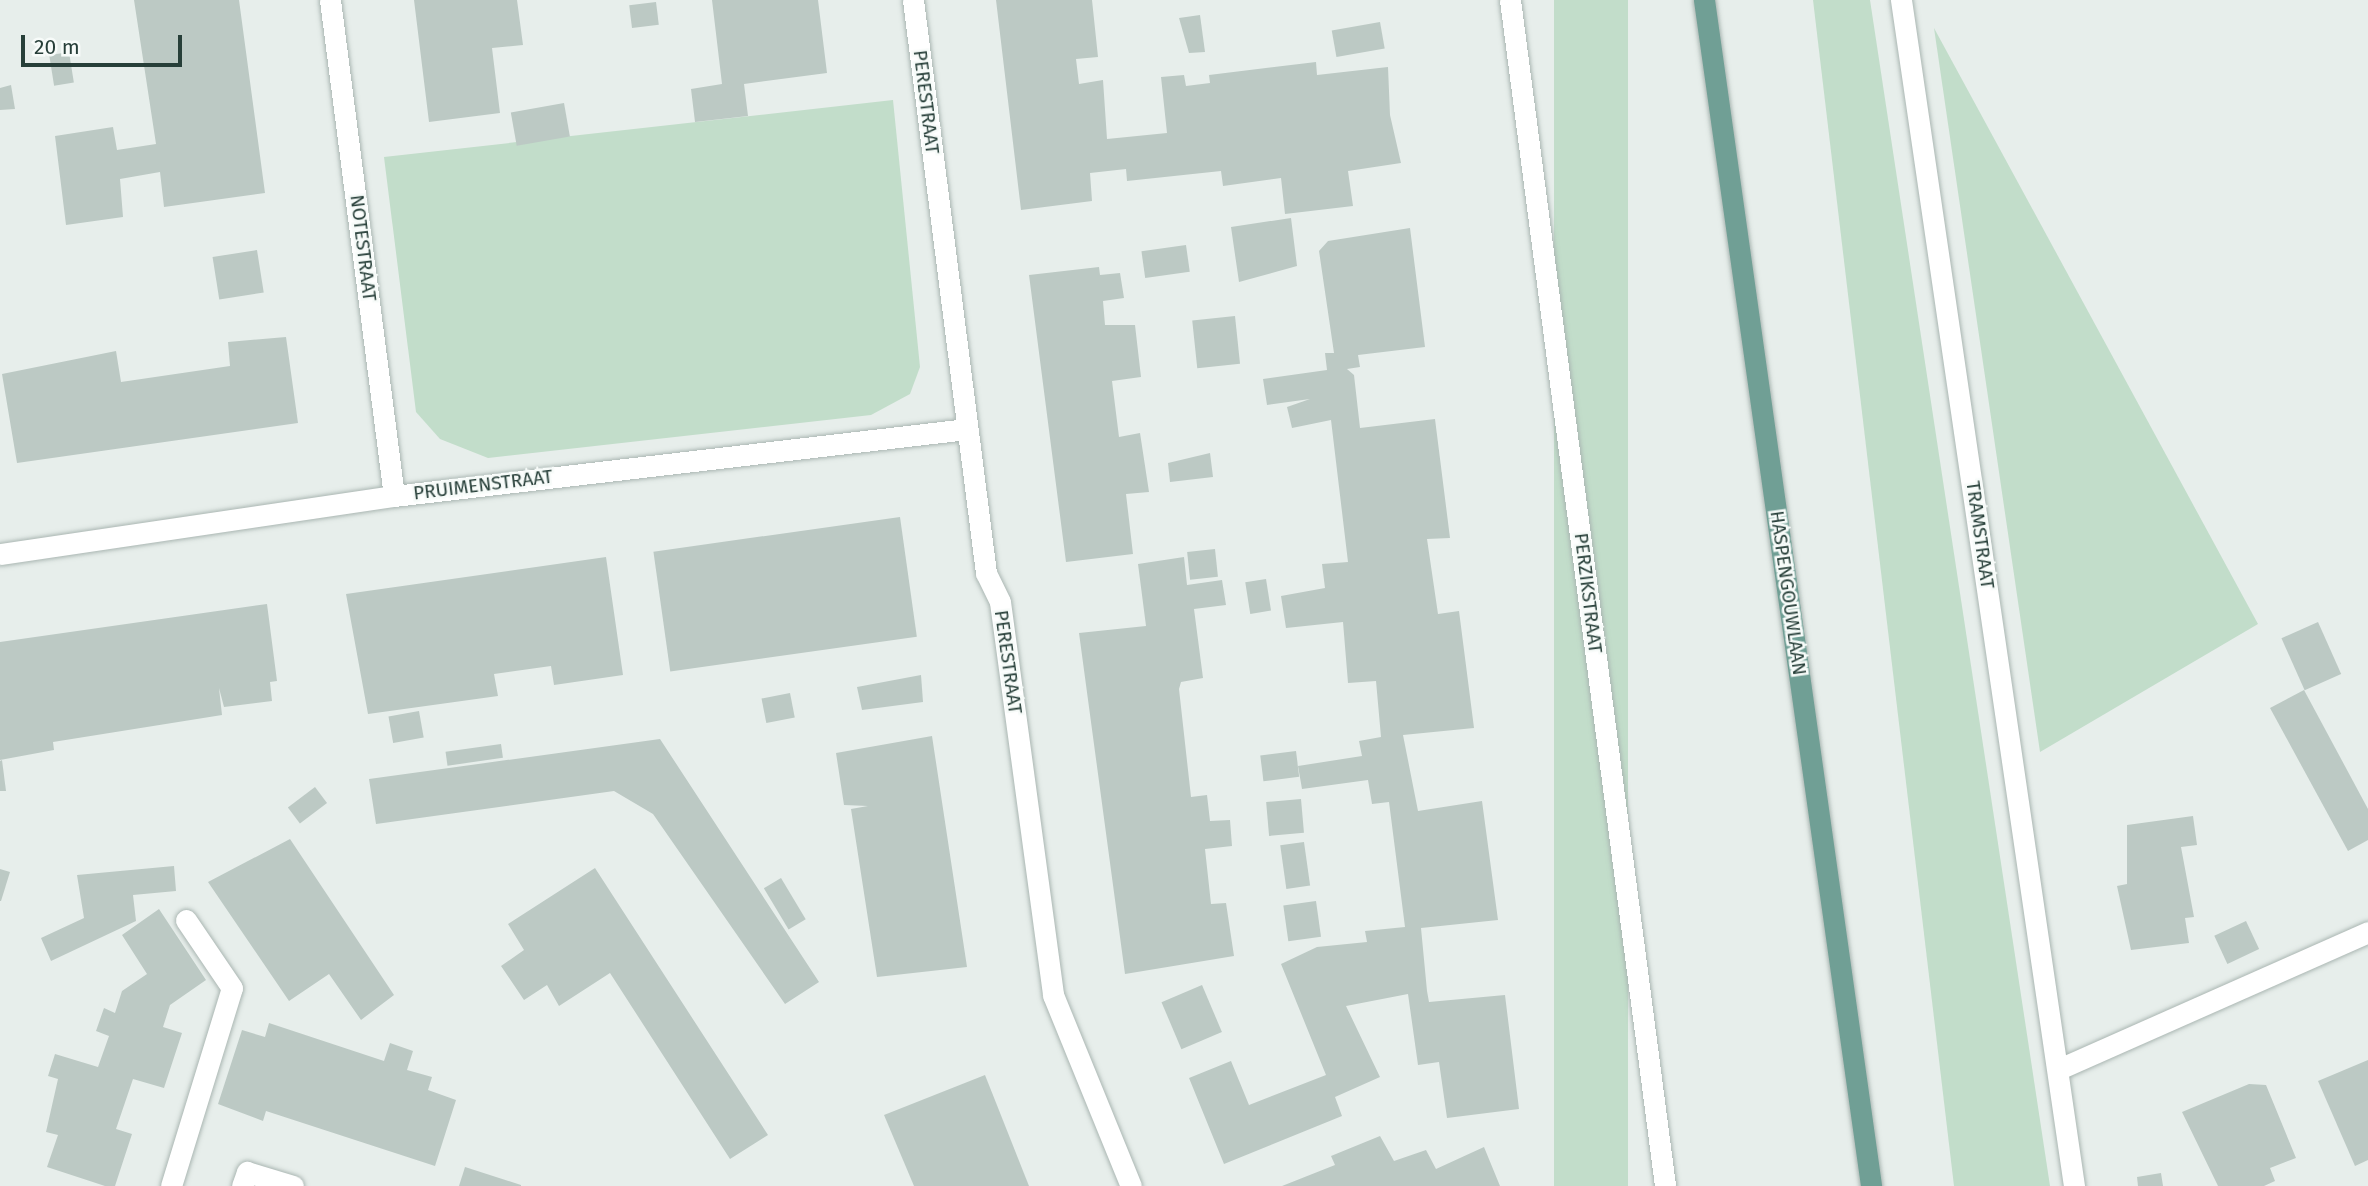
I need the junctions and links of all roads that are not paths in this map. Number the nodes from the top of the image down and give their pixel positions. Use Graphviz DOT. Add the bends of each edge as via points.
graph roads {
  1 [pos="330,0"];
  2 [pos="913,0"];
  3 [pos="1510,0"];
  4 [pos="1704,0"];
  5 [pos="1901,0"];
  6 [pos="967,429"];
  7 [pos="394,496"];
  8 [pos="0,554"];
  9 [pos="186,920"];
  10 [pos="2368,932"];
  11 [pos="2059,1069"];
  12 [pos="171,1186"];
  13 [pos="242,1186"];
  14 [pos="293,1186"];
  15 [pos="1131,1186"];
  16 [pos="1665,1186"];
  17 [pos="1871,1186"];
  18 [pos="2074,1186"];
  1 -- 7 [label="street, NOTESTRAAT"];
  2 -- 6 [label="street, PERESTRAAT"];
  3 -- 16 [label="street, PERZIKSTRAAT"];
  4 -- 17 [label="main road, HASPENGOUWLAAN"];
  5 -- 11 [label="street, TRAMSTRAAT"];
  6 -- 7 [label="street, PRUIMENSTRAAT"];
  6 -- 15 [label="street, PERESTRAAT" via="986,573 1002,616 1053,995"];
  7 -- 8 [label="street, PRUIMENSTRAAT"];
  9 -- 12 [label="street" via="232,988"];
  10 -- 11 [label="street"];
  11 -- 18 [label="street, TRAMSTRAAT"];
  13 -- 14 [label="street" via="247,1172"];
}
